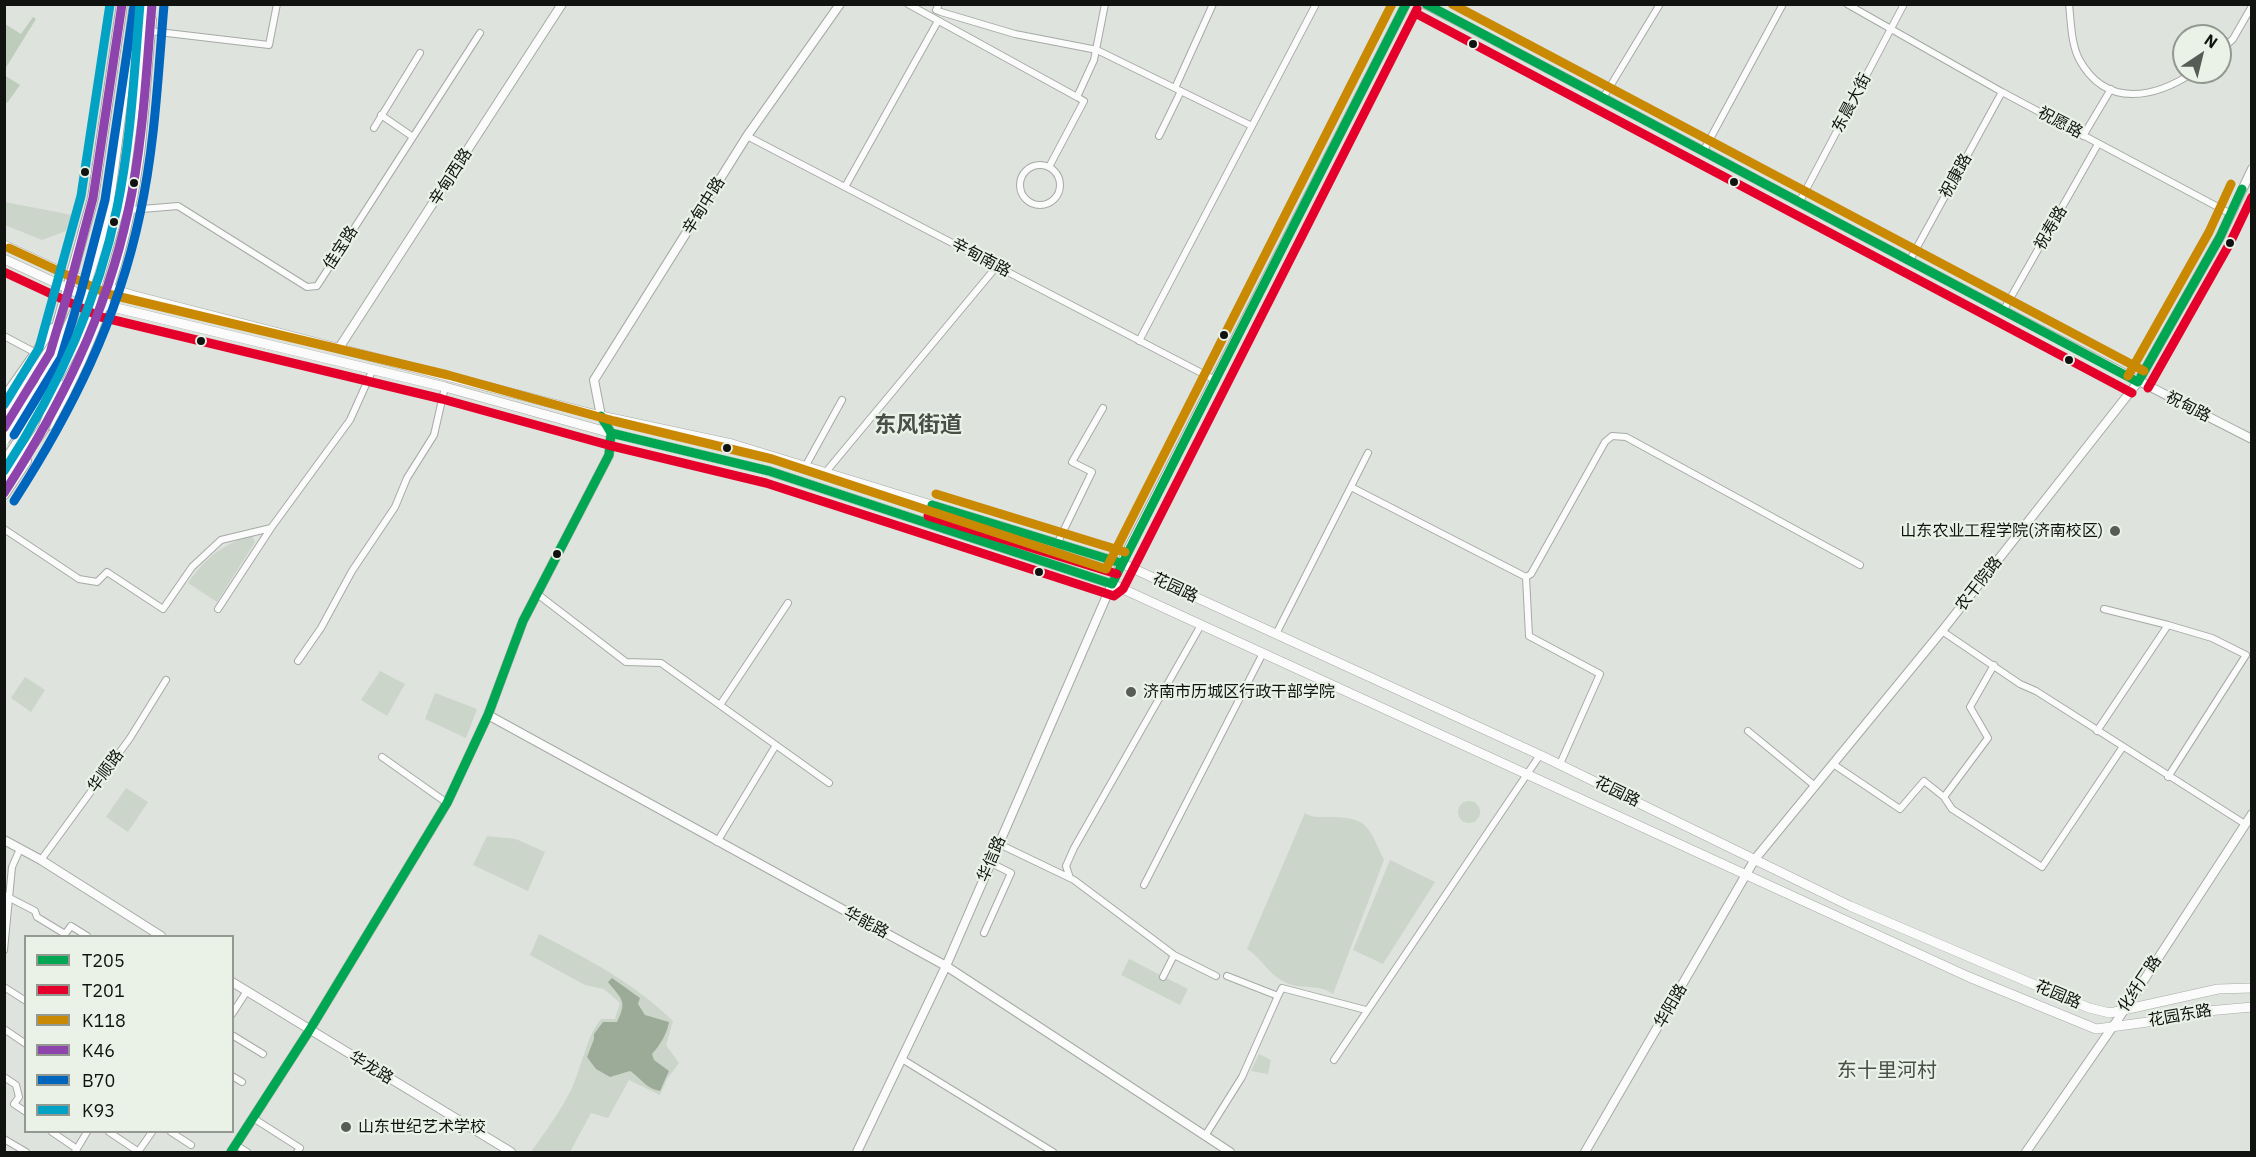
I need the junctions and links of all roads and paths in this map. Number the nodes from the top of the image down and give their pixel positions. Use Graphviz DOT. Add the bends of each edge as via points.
graph roads {
  1 [pos="122,4"];
  2 [pos="135,4"];
  3 [pos="148,4"];
  4 [pos="152,4"];
  5 [pos="277,4"];
  6 [pos="562,4"];
  7 [pos="908,4"];
  8 [pos="939,4"];
  9 [pos="1105,4"];
  10 [pos="1213,4"];
  11 [pos="1316,4"];
  12 [pos="1406,4"];
  13 [pos="1425,4"];
  14 [pos="1660,4"];
  15 [pos="1783,4"];
  16 [pos="1847,4"];
  17 [pos="1904,4"];
  18 [pos="2069,4"];
  19 [pos="838,5"];
  20 [pos="2252,6"];
  21 [pos="938,21"];
  22 [pos="1891,28"];
  23 [pos="150,31"];
  24 [pos="480,33"];
  25 [pos="2232,40"];
  26 [pos="1096,50"];
  27 [pos="420,53"];
  28 [pos="2174,84"];
  29 [pos="2111,89"];
  30 [pos="1178,90"];
  31 [pos="2002,93"];
  32 [pos="1077,98"];
  33 [pos="1603,98"];
  34 [pos="381,115"];
  35 [pos="1252,126"];
  36 [pos="374,128"];
  37 [pos="747,136"];
  38 [pos="1159,136"];
  39 [pos="2083,136"];
  40 [pos="413,137"];
  41 [pos="2098,144"];
  42 [pos="1704,150"];
  43 [pos="1049,167"];
  44 [pos="2252,169"];
  45 [pos="845,187"];
  46 [pos="1800,201"];
  47 [pos="130,210"];
  48 [pos="2231,214"];
  49 [pos="8,247"];
  50 [pos="6,259"];
  51 [pos="1910,260"];
  52 [pos="997,266"];
  53 [pos="73,276"];
  54 [pos="110,288"];
  55 [pos="69,289"];
  56 [pos="104,305"];
  57 [pos="2003,311"];
  58 [pos="73,316"];
  59 [pos="59,321"];
  60 [pos="4,336"];
  61 [pos="1139,340"];
  62 [pos="339,348"];
  63 [pos="36,353"];
  64 [pos="66,360"];
  65 [pos="373,369"];
  66 [pos="1215,380"];
  67 [pos="2138,382"];
  68 [pos="445,387"];
  69 [pos="4,399"];
  70 [pos="842,400"];
  71 [pos="1103,408"];
  72 [pos="601,416"];
  73 [pos="4,417"];
  74 [pos="4,429"];
  75 [pos="611,433"];
  76 [pos="2252,439"];
  77 [pos="4,440"];
  78 [pos="1368,453"];
  79 [pos="4,463"];
  80 [pos="805,467"];
  81 [pos="825,473"];
  82 [pos="4,475"];
  83 [pos="4,484"];
  84 [pos="1351,487"];
  85 [pos="4,494"];
  86 [pos="271,528"];
  87 [pos="4,529"];
  88 [pos="1057,543"];
  89 [pos="1121,563"];
  90 [pos="1860,565"];
  91 [pos="1526,578"];
  92 [pos="1112,584"];
  93 [pos="536,593"];
  94 [pos="788,603"];
  95 [pos="219,609"];
  96 [pos="2104,609"];
  97 [pos="1201,625"];
  98 [pos="2168,625"];
  99 [pos="1942,631"];
  100 [pos="1276,634"];
  101 [pos="1263,654"];
  102 [pos="298,662"];
  103 [pos="1994,665"];
  104 [pos="166,680"];
  105 [pos="720,705"];
  106 [pos="488,715"];
  107 [pos="1748,731"];
  108 [pos="2097,731"];
  109 [pos="776,745"];
  110 [pos="2122,748"];
  111 [pos="1540,755"];
  112 [pos="382,758"];
  113 [pos="1560,764"];
  114 [pos="1833,764"];
  115 [pos="1526,774"];
  116 [pos="2168,777"];
  117 [pos="829,783"];
  118 [pos="1815,786"];
  119 [pos="1944,797"];
  120 [pos="447,803"];
  121 [pos="2252,814"];
  122 [pos="2245,824"];
  123 [pos="4,840"];
  124 [pos="717,842"];
  125 [pos="999,844"];
  126 [pos="20,849"];
  127 [pos="1755,859"];
  128 [pos="41,860"];
  129 [pos="991,863"];
  130 [pos="1747,875"];
  131 [pos="1070,878"];
  132 [pos="1144,885"];
  133 [pos="7,896"];
  134 [pos="5,929"];
  135 [pos="984,933"];
  136 [pos="85,935"];
  137 [pos="159,935"];
  138 [pos="4,950"];
  139 [pos="1174,955"];
  140 [pos="946,966"];
  141 [pos="1163,976"];
  142 [pos="1216,976"];
  143 [pos="1227,976"];
  144 [pos="234,983"];
  145 [pos="4,987"];
  146 [pos="2252,988"];
  147 [pos="247,991"];
  148 [pos="1278,996"];
  149 [pos="24,1000"];
  150 [pos="2252,1007"];
  151 [pos="2124,1009"];
  152 [pos="1366,1010"];
  153 [pos="234,1011"];
  154 [pos="2110,1028"];
  155 [pos="4,1029"];
  156 [pos="309,1031"];
  157 [pos="234,1036"];
  158 [pos="24,1043"];
  159 [pos="263,1054"];
  160 [pos="902,1059"];
  161 [pos="1334,1060"];
  162 [pos="4,1077"];
  163 [pos="234,1077"];
  164 [pos="242,1082"];
  165 [pos="24,1111"];
  166 [pos="253,1118"];
  167 [pos="54,1133"];
  168 [pos="86,1133"];
  169 [pos="112,1133"];
  170 [pos="151,1133"];
  171 [pos="174,1133"];
  172 [pos="1205,1136"];
  173 [pos="4,1139"];
  174 [pos="191,1145"];
  175 [pos="233,1149"];
  176 [pos="76,1151"];
  177 [pos="26,1152"];
  178 [pos="138,1152"];
  179 [pos="247,1152"];
  180 [pos="297,1152"];
  181 [pos="511,1152"];
  182 [pos="857,1152"];
  183 [pos="1053,1152"];
  184 [pos="1229,1152"];
  185 [pos="1585,1152"];
  186 [pos="2026,1152"];
  1 -- 53 [label="highway" via="93,198"];
  2 -- 58 [label="highway, bridge" via="107,216"];
  3 -- 64 [label="highway, bridge" via="122,198 85,325"];
  4 -- 23 [label="highway"];
  5 -- 23 [label="street" via="270,45"];
  6 -- 62 [label="street, 辛甸西路"];
  7 -- 21 [label="street"];
  8 -- 26 [label="street" via="936,10 1015,34"];
  9 -- 26 [label="street"];
  10 -- 30 [label="street"];
  11 -- 35 [label="street"];
  12 -- 66 [label="street, 华信路"];
  13 -- 33 [label="street, 祝甸路"];
  14 -- 33 [label="street"];
  15 -- 42 [label="street"];
  16 -- 22 [label="street, 祝愿路"];
  17 -- 22 [label="street, 东晨大街"];
  18 -- 29 [label="street" via="2080,59"];
  19 -- 37 [label="street, 辛甸中路"];
  20 -- 25 [label="street"];
  21 -- 32 [label="street"];
  21 -- 45 [label="street"];
  22 -- 31 [label="street, 祝愿路"];
  22 -- 46 [label="street, 东晨大街"];
  23 -- 47 [label="highway"];
  24 -- 40 [label="street, 佳宝路"];
  26 -- 30 [label="street"];
  26 -- 32 [label="street"];
  27 -- 34 [label="street"];
  28 -- 29 [label="street" via="2144,95"];
  29 -- 39 [label="street"];
  30 -- 35 [label="street"];
  30 -- 38 [label="street"];
  31 -- 39 [label="street, 祝愿路"];
  31 -- 51 [label="street, 祝康路"];
  32 -- 43 [label="street" via="1084,100"];
  33 -- 42 [label="street, 祝甸路"];
  34 -- 36 [label="street"];
  34 -- 40 [label="street"];
  35 -- 61 [label="street"];
  37 -- 45 [label="street, 辛甸南路"];
  37 -- 72 [label="street, 辛甸中路" via="594,380"];
  39 -- 41 [label="street, 祝愿路"];
  40 -- 47 [label="street, 佳宝路" via="317,286 307,287 178,206"];
  41 -- 48 [label="street, 祝愿路"];
  41 -- 57 [label="street, 祝寿路"];
  42 -- 46 [label="street, 祝甸路"];
  43 -- 43 [label="street" via="1033,166 1024,173 1021,191 1030,202 1050,202 1059,192 1059,178"];
  44 -- 48 [label="street, 农干院路"];
  45 -- 52 [label="street, 辛甸南路"];
  46 -- 51 [label="street, 祝甸路"];
  47 -- 54 [label="highway"];
  48 -- 67 [label="street, 农干院路"];
  49 -- 50 [label="main road"];
  49 -- 53 [label="main road, 花园路"];
  50 -- 55 [label="main road, 花园路"];
  51 -- 57 [label="street, 祝甸路"];
  52 -- 61 [label="street, 辛甸南路"];
  52 -- 81 [label="street"];
  53 -- 54 [label="main road, 花园路"];
  53 -- 55 [label="highway"];
  54 -- 56 [label="highway"];
  54 -- 62 [label="main road, 花园路"];
  55 -- 56 [label="main road, 花园路"];
  55 -- 59 [label="highway"];
  56 -- 65 [label="main road, 花园路"];
  56 -- 82 [label="highway" via="40,422"];
  56 -- 85 [label="highway" via="64,398"];
  57 -- 67 [label="street, 祝甸路"];
  58 -- 73 [label="highway, bridge"];
  58 -- 77 [label="highway, bridge" via="42,385"];
  59 -- 63 [label="highway"];
  59 -- 74 [label="highway" via="50,353"];
  60 -- 63 [label="street"];
  61 -- 66 [label="street, 辛甸南路"];
  62 -- 72 [label="main road, 花园路"];
  63 -- 69 [label="highway"];
  64 -- 79 [label="highway, bridge" via="42,407"];
  64 -- 83 [label="highway, bridge" via="63,378 42,429"];
  65 -- 68 [label="main road, 花园路"];
  65 -- 86 [label="street" via="350,420"];
  66 -- 89 [label="street, 华信路"];
  67 -- 76 [label="street, 祝甸路"];
  67 -- 99 [label="street, 农干院路"];
  68 -- 75 [label="main road, 花园路"];
  68 -- 102 [label="street" via="434,435"];
  70 -- 80 [label="street"];
  71 -- 88 [label="street" via="1072,462 1092,472"];
  72 -- 75 [label="street, 辛甸中路"];
  72 -- 80 [label="main road, 花园路" via="732,444"];
  75 -- 92 [label="main road, 花园路" via="768,471"];
  75 -- 93 [label="street" via="609,454"];
  78 -- 84 [label="street"];
  80 -- 81 [label="main road, 花园路"];
  81 -- 88 [label="main road, 花园路"];
  84 -- 91 [label="street"];
  84 -- 100 [label="street"];
  86 -- 87 [label="street" via="221,540 192,567 163,609 107,572 97,582 79,579"];
  86 -- 95 [label="street"];
  88 -- 89 [label="main road, 花园路"];
  89 -- 92 [label="street, 华信路"];
  89 -- 100 [label="main road, 花园路"];
  90 -- 91 [label="street" via="1626,437 1612,436"];
  91 -- 113 [label="street" via="1529,636 1600,674"];
  92 -- 97 [label="main road, 花园路"];
  92 -- 125 [label="street, 华信路"];
  93 -- 105 [label="street" via="626,662 661,663"];
  93 -- 106 [label="street"];
  94 -- 105 [label="street"];
  96 -- 98 [label="street"];
  97 -- 101 [label="main road, 花园路"];
  97 -- 131 [label="street" via="1074,848 1066,866"];
  98 -- 108 [label="street"];
  98 -- 116 [label="street" via="2212,638 2246,655"];
  99 -- 103 [label="street"];
  99 -- 114 [label="street, 农干院路"];
  100 -- 111 [label="main road, 花园路"];
  101 -- 115 [label="main road, 花园路"];
  101 -- 132 [label="street"];
  103 -- 108 [label="street"];
  103 -- 119 [label="street" via="1970,707 1988,738"];
  104 -- 128 [label="street, 华顺路" via="130,738"];
  105 -- 109 [label="street"];
  106 -- 120 [label="street"];
  106 -- 124 [label="street, 华能路"];
  107 -- 118 [label="street"];
  108 -- 110 [label="street"];
  109 -- 117 [label="street"];
  109 -- 124 [label="street"];
  110 -- 116 [label="street"];
  110 -- 119 [label="street" via="2042,867 1952,809"];
  111 -- 113 [label="main road, 花园路"];
  111 -- 115 [label="street"];
  112 -- 120 [label="street"];
  113 -- 127 [label="main road, 花园路"];
  114 -- 118 [label="street, 农干院路"];
  114 -- 119 [label="street" via="1900,809 1924,782"];
  115 -- 130 [label="main road, 花园路"];
  115 -- 152 [label="street"];
  116 -- 122 [label="street"];
  118 -- 127 [label="street, 农干院路"];
  120 -- 156 [label="street"];
  121 -- 122 [label="street, 化纤厂路"];
  122 -- 151 [label="street, 化纤厂路"];
  123 -- 126 [label="street"];
  124 -- 140 [label="street, 华能路"];
  125 -- 129 [label="street, 华信路"];
  125 -- 131 [label="street"];
  126 -- 128 [label="street"];
  126 -- 133 [label="street"];
  127 -- 130 [label="street, 华阳路"];
  127 -- 151 [label="main road, 花园路" via="1850,906 2090,1008 2110,1013"];
  128 -- 137 [label="street"];
  129 -- 135 [label="street" via="1011,873"];
  129 -- 140 [label="street, 华信路"];
  130 -- 154 [label="main road, 花园路" via="2080,1024"];
  130 -- 185 [label="street, 华阳路"];
  131 -- 139 [label="street"];
  133 -- 134 [label="street"];
  133 -- 136 [label="street" via="65,934 71,926"];
  134 -- 138 [label="street"];
  139 -- 141 [label="street"];
  139 -- 142 [label="street"];
  140 -- 160 [label="street, 华信路"];
  140 -- 172 [label="street, 华能路"];
  143 -- 148 [label="street"];
  144 -- 147 [label="street, 华龙路"];
  145 -- 149 [label="street"];
  146 -- 151 [label="main road, 花园东路" via="2218,989"];
  147 -- 153 [label="street"];
  147 -- 156 [label="street, 华龙路"];
  148 -- 152 [label="street" via="1282,988"];
  148 -- 172 [label="street" via="1242,1077"];
  150 -- 154 [label="main road, 花园东路" via="2185,1013"];
  151 -- 154 [label="street, 化纤厂路"];
  152 -- 161 [label="street"];
  154 -- 186 [label="street, 化纤厂路"];
  155 -- 158 [label="street"];
  156 -- 166 [label="street"];
  156 -- 181 [label="street, 华龙路"];
  157 -- 159 [label="street"];
  160 -- 182 [label="street, 华信路"];
  160 -- 183 [label="street"];
  162 -- 165 [label="street" via="16,1085 19,1097 14,1104"];
  163 -- 164 [label="street"];
  166 -- 175 [label="street"];
  166 -- 180 [label="street" via="300,1148"];
  167 -- 176 [label="street"];
  168 -- 176 [label="street"];
  169 -- 178 [label="street"];
  170 -- 178 [label="street"];
  171 -- 174 [label="street"];
  172 -- 184 [label="street, 华能路"];
  173 -- 177 [label="street"];
  175 -- 179 [label="street"];
}
